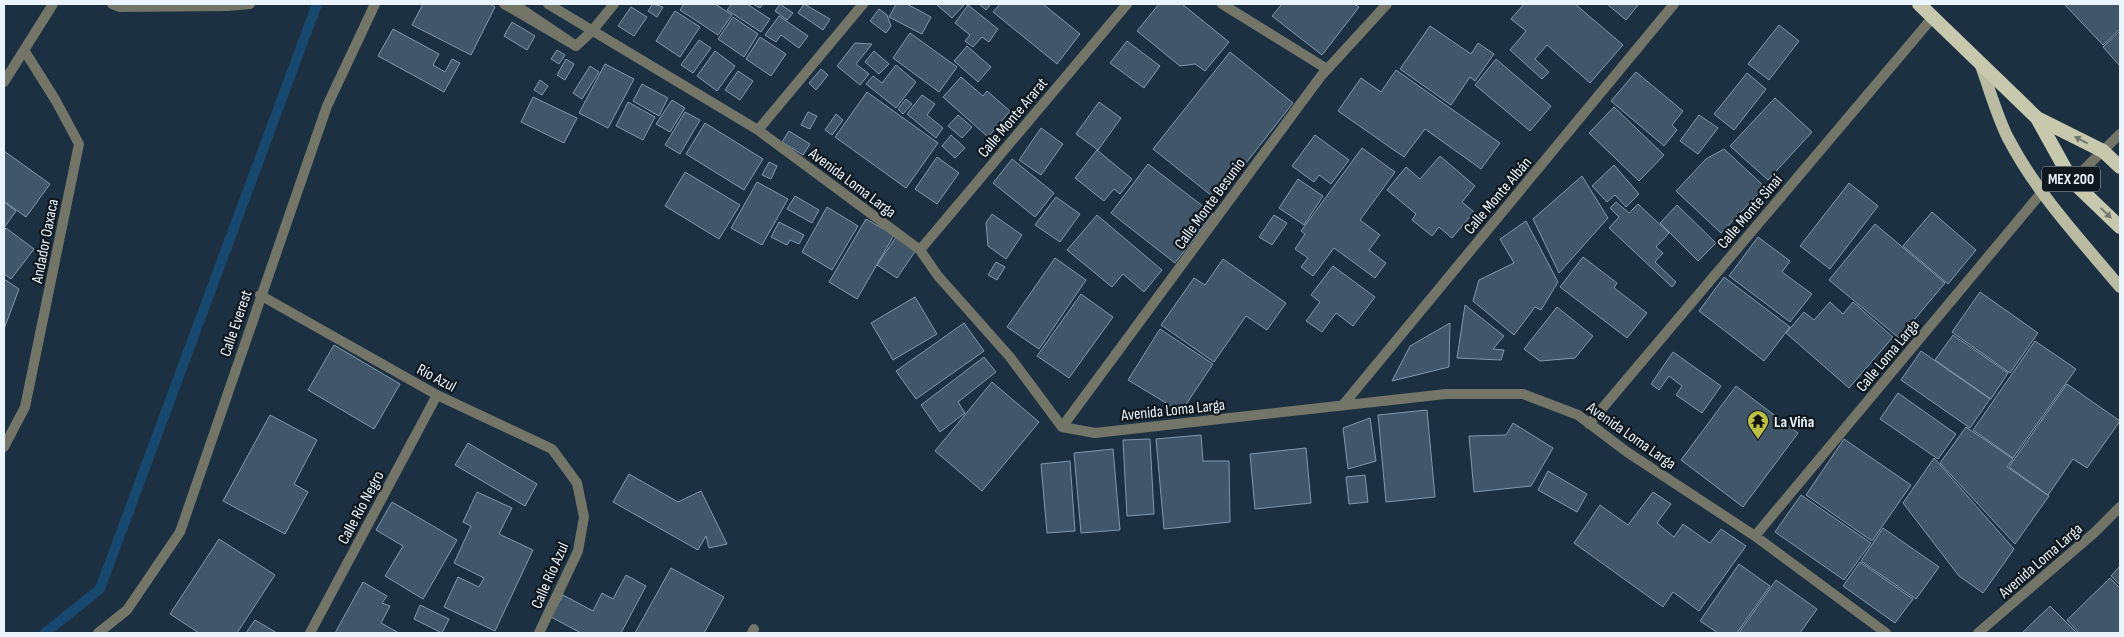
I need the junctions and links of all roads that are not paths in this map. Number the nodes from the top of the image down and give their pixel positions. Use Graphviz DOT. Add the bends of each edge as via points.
graph roads {
  1 [pos="53,4"];
  2 [pos="112,4"];
  3 [pos="250,4"];
  4 [pos="374,4"];
  5 [pos="504,4"];
  6 [pos="514,4"];
  7 [pos="548,4"];
  8 [pos="614,4"];
  9 [pos="863,4"];
  10 [pos="1127,4"];
  11 [pos="1222,4"];
  12 [pos="1387,4"];
  13 [pos="1674,4"];
  14 [pos="1919,4"];
  15 [pos="1933,17"];
  16 [pos="592,32"];
  17 [pos="576,46"];
  18 [pos="24,50"];
  19 [pos="1980,61"];
  20 [pos="1327,69"];
  21 [pos="4,82"];
  22 [pos="2037,118"];
  23 [pos="758,130"];
  24 [pos="2120,134"];
  25 [pos="2104,151"];
  26 [pos="2120,167"];
  27 [pos="2072,181"];
  28 [pos="2042,192"];
  29 [pos="2120,227"];
  30 [pos="920,250"];
  31 [pos="2120,287"];
  32 [pos="260,295"];
  33 [pos="437,395"];
  34 [pos="1343,405"];
  35 [pos="1589,424"];
  36 [pos="1062,427"];
  37 [pos="4,447"];
  38 [pos="580,499"];
  39 [pos="2120,507"];
  40 [pos="1755,536"];
  41 [pos="98,633"];
  42 [pos="310,633"];
  43 [pos="539,633"];
  44 [pos="1886,633"];
  45 [pos="1978,633"];
  1 -- 18 [label="street"];
  2 -- 3 [label="street" via="120,7"];
  4 -- 32 [label="street, Calle Everest" via="327,106"];
  5 -- 17 [label="street"];
  6 -- 17 [label="street"];
  7 -- 16 [label="street, Avenida Loma Larga"];
  8 -- 16 [label="street"];
  9 -- 23 [label="street"];
  10 -- 30 [label="street, Calle Monte Ararat"];
  11 -- 20 [label="street"];
  12 -- 20 [label="street, Calle Monte Besunio"];
  13 -- 34 [label="street, Calle Monte Albán"];
  14 -- 15 [label="highway, MEX 200"];
  15 -- 19 [label="highway, MEX 200"];
  15 -- 35 [label="street, Calle Monte Sinaí"];
  16 -- 17 [label="street"];
  16 -- 23 [label="street, Avenida Loma Larga"];
  18 -- 21 [label="street"];
  18 -- 37 [label="street, Andador Oaxaca" via="79,144 26,407"];
  19 -- 22 [label="highway, MEX 200"];
  19 -- 28 [label="main road" via="2008,137"];
  20 -- 36 [label="street, Calle Monte Besunio"];
  25 -- 22 [label="highway, MEX 200, one-way"];
  22 -- 27 [label="highway, MEX 200"];
  23 -- 30 [label="street, Avenida Loma Larga"];
  24 -- 25 [label="street"];
  25 -- 26 [label="highway, MEX 200"];
  25 -- 27 [label="street"];
  27 -- 29 [label="highway, MEX 200, one-way"];
  28 -- 31 [label="main road"];
  28 -- 40 [label="street, Calle Loma Larga"];
  30 -- 36 [label="street, Avenida Loma Larga" via="938,276 1010,357"];
  32 -- 33 [label="street, Río Azul"];
  32 -- 41 [label="street, Calle Everest" via="180,532 127,610"];
  33 -- 38 [label="street, Río Azul" via="552,449 577,483"];
  33 -- 42 [label="street, Calle Río Negro"];
  34 -- 35 [label="street, Avenida Loma Larga" via="1446,394 1523,394 1578,415"];
  34 -- 36 [label="street, Avenida Loma Larga" via="1095,433"];
  35 -- 40 [label="street, Avenida Loma Larga"];
  38 -- 43 [label="street, Calle Río Azul" via="584,517 578,551"];
  39 -- 45 [label="street, Avenida Loma Larga"];
  40 -- 44 [label="street, Avenida Loma Larga"];
}
